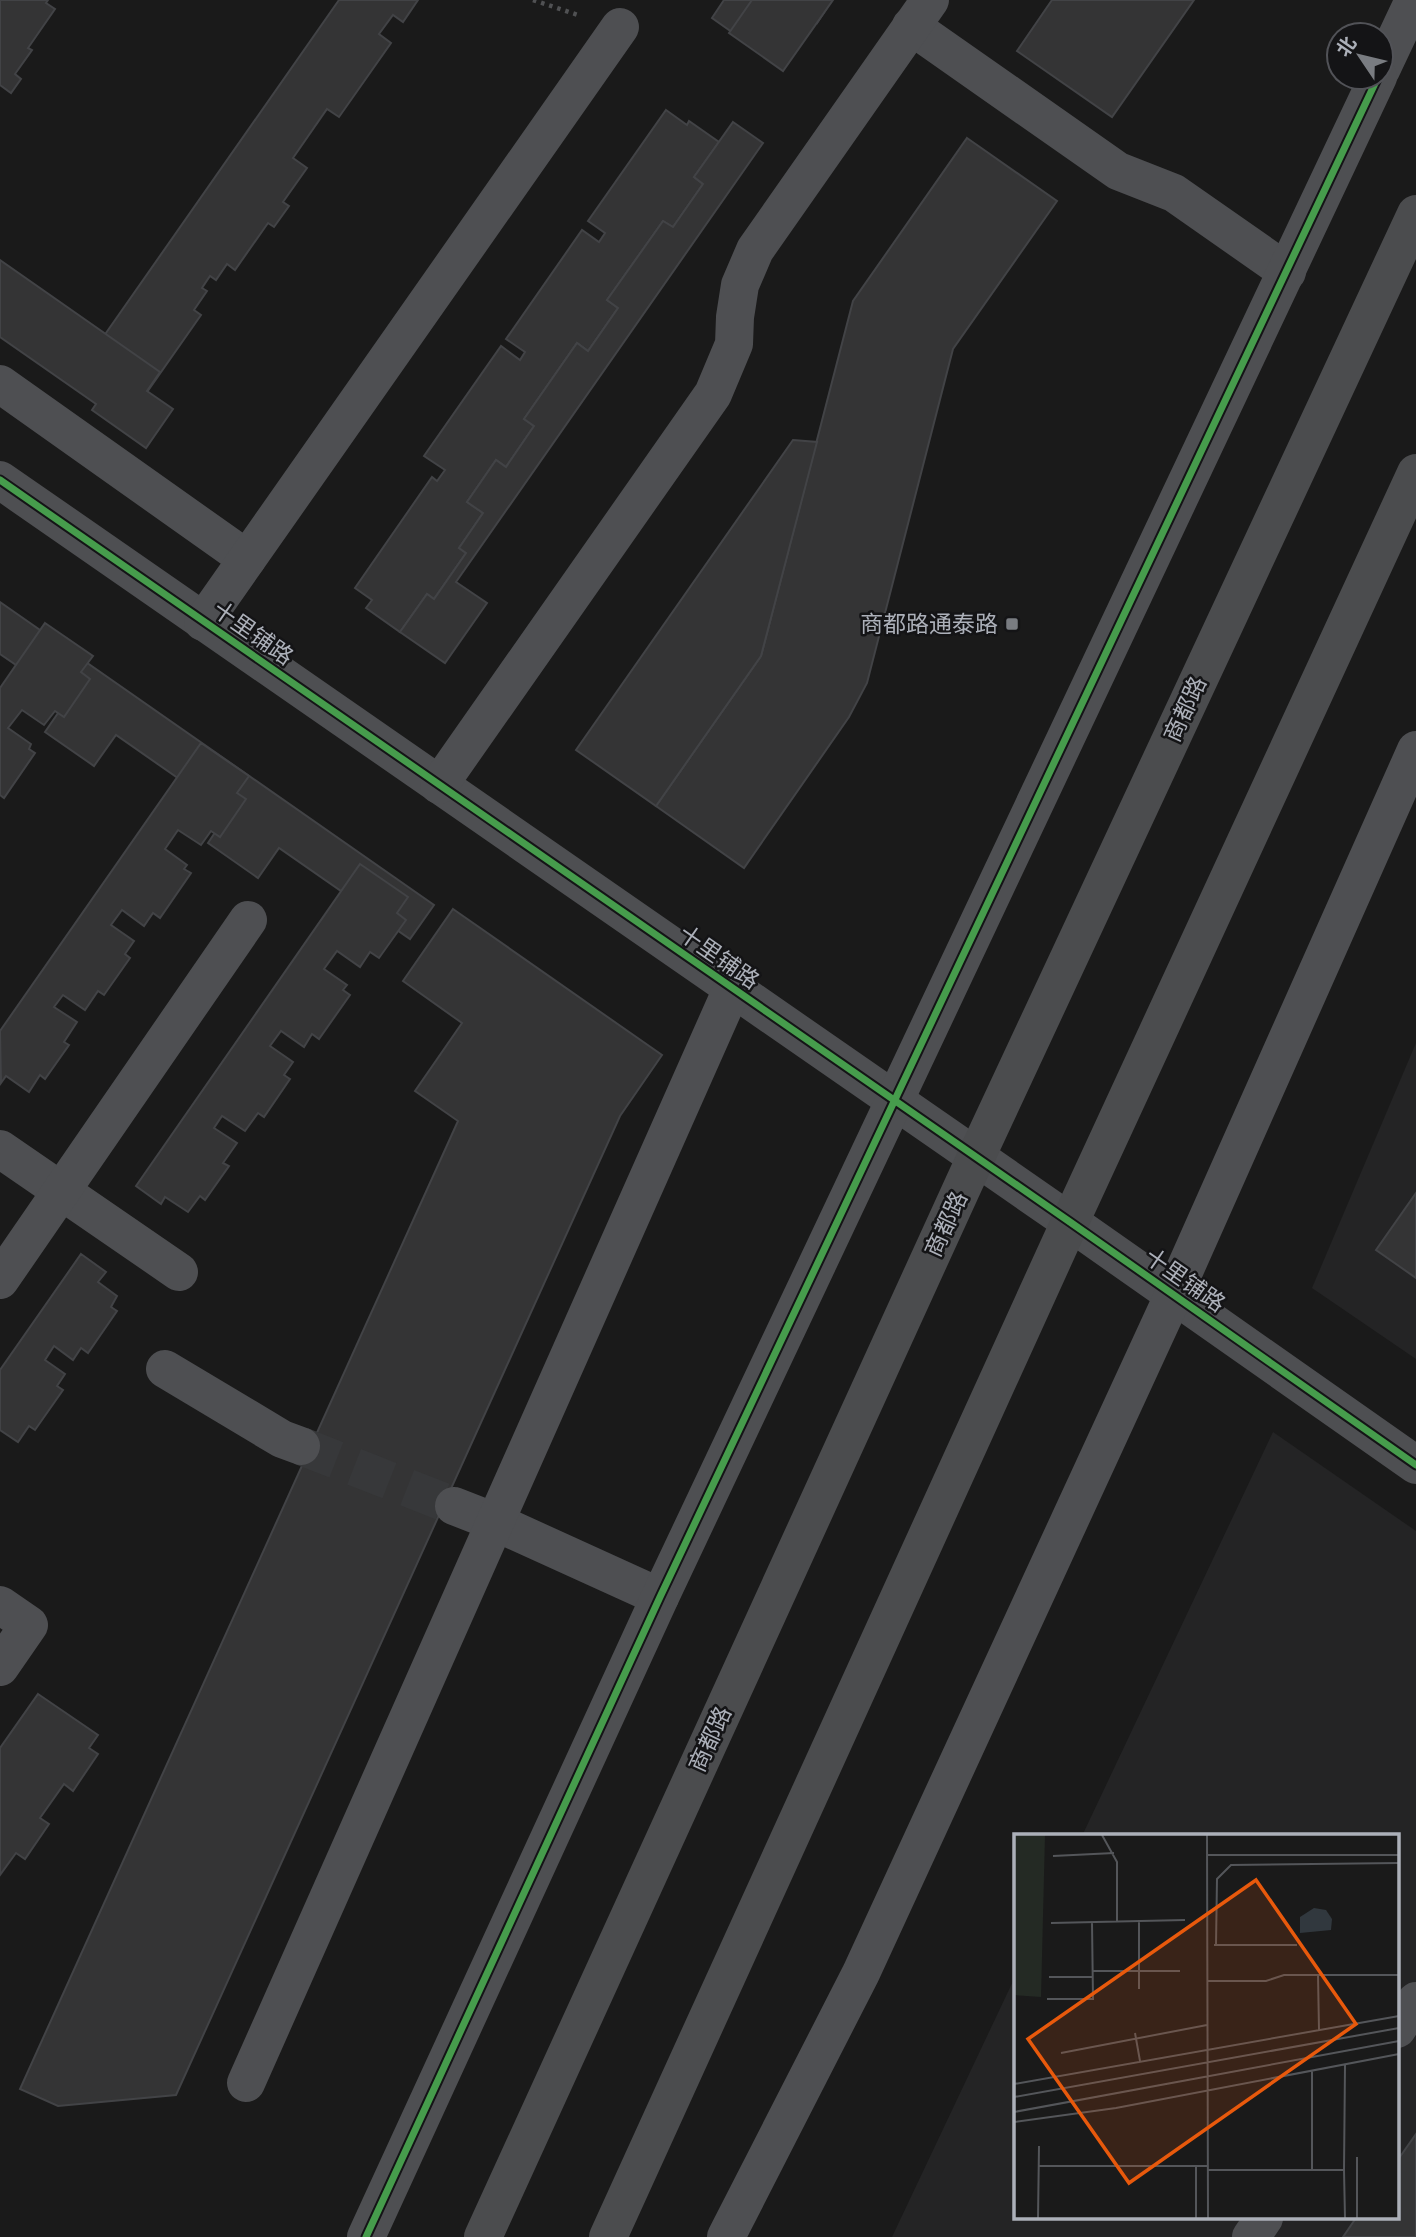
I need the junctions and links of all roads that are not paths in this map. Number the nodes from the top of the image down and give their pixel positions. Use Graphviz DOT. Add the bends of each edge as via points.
graph roads {
  1 [pos="1414,0"];
  2 [pos="920,13"];
  3 [pos="620,27"];
  4 [pos="1395,40"];
  5 [pos="1371,91"];
  6 [pos="1416,214"];
  7 [pos="1287,272"];
  8 [pos="0,384"];
  9 [pos="1416,473"];
  10 [pos="0,480"];
  11 [pos="247,559"];
  12 [pos="203,622"];
  13 [pos="1416,750"];
  14 [pos="439,785"];
  15 [pos="248,920"];
  16 [pos="732,989"];
  17 [pos="894,1101"];
  18 [pos="0,1149"];
  19 [pos="976,1157"];
  20 [pos="61,1191"];
  21 [pos="1070,1222"];
  22 [pos="179,1272"];
  23 [pos="0,1280"];
  24 [pos="1173,1296"];
  25 [pos="165,1369"];
  26 [pos="301,1446"];
  27 [pos="1416,1465"];
  28 [pos="454,1506"];
  29 [pos="495,1522"];
  30 [pos="660,1597"];
  31 [pos="0,1605"];
  32 [pos="0,1667"];
  33 [pos="1416,2001"];
  34 [pos="1398,2028"];
  35 [pos="246,2084"];
  36 [pos="1263,2220"];
  37 [pos="366,2237"];
  38 [pos="483,2237"];
  39 [pos="608,2237"];
  40 [pos="726,2237"];
  41 [pos="1251,2237"];
  1 -- 4 [label="street"];
  2 -- 7 [label="street" via="1118,171 1174,193"];
  2 -- 14 [label="street" via="755,250 740,285 734,344 713,394"];
  3 -- 11 [label="street"];
  5 -- 7 [label="street"];
  6 -- 19 [label="main road, 商都路"];
  7 -- 17 [label="street"];
  8 -- 11 [label="street"];
  9 -- 21 [label="main road"];
  10 -- 12 [label="street, 十里铺路"];
  11 -- 12 [label="street"];
  12 -- 14 [label="street, 十里铺路"];
  13 -- 24 [label="street"];
  14 -- 16 [label="street, 十里铺路"];
  15 -- 20 [label="street"];
  16 -- 17 [label="street, 十里铺路"];
  16 -- 29 [label="street"];
  17 -- 19 [label="street, 十里铺路"];
  17 -- 30 [label="street"];
  18 -- 20 [label="street"];
  19 -- 21 [label="street, 十里铺路"];
  19 -- 38 [label="main road, 商都路"];
  20 -- 22 [label="street"];
  20 -- 23 [label="street"];
  21 -- 24 [label="street, 十里铺路"];
  21 -- 39 [label="main road"];
  24 -- 27 [label="street, 十里铺路"];
  24 -- 40 [label="street" via="861,1973"];
  25 -- 26 [label="street"];
  28 -- 29 [label="street"];
  29 -- 30 [label="street"];
  29 -- 35 [label="street"];
  30 -- 37 [label="street"];
  31 -- 32 [label="street" via="29,1625"];
  33 -- 34 [label="street"];
  36 -- 41 [label="street"];
}
